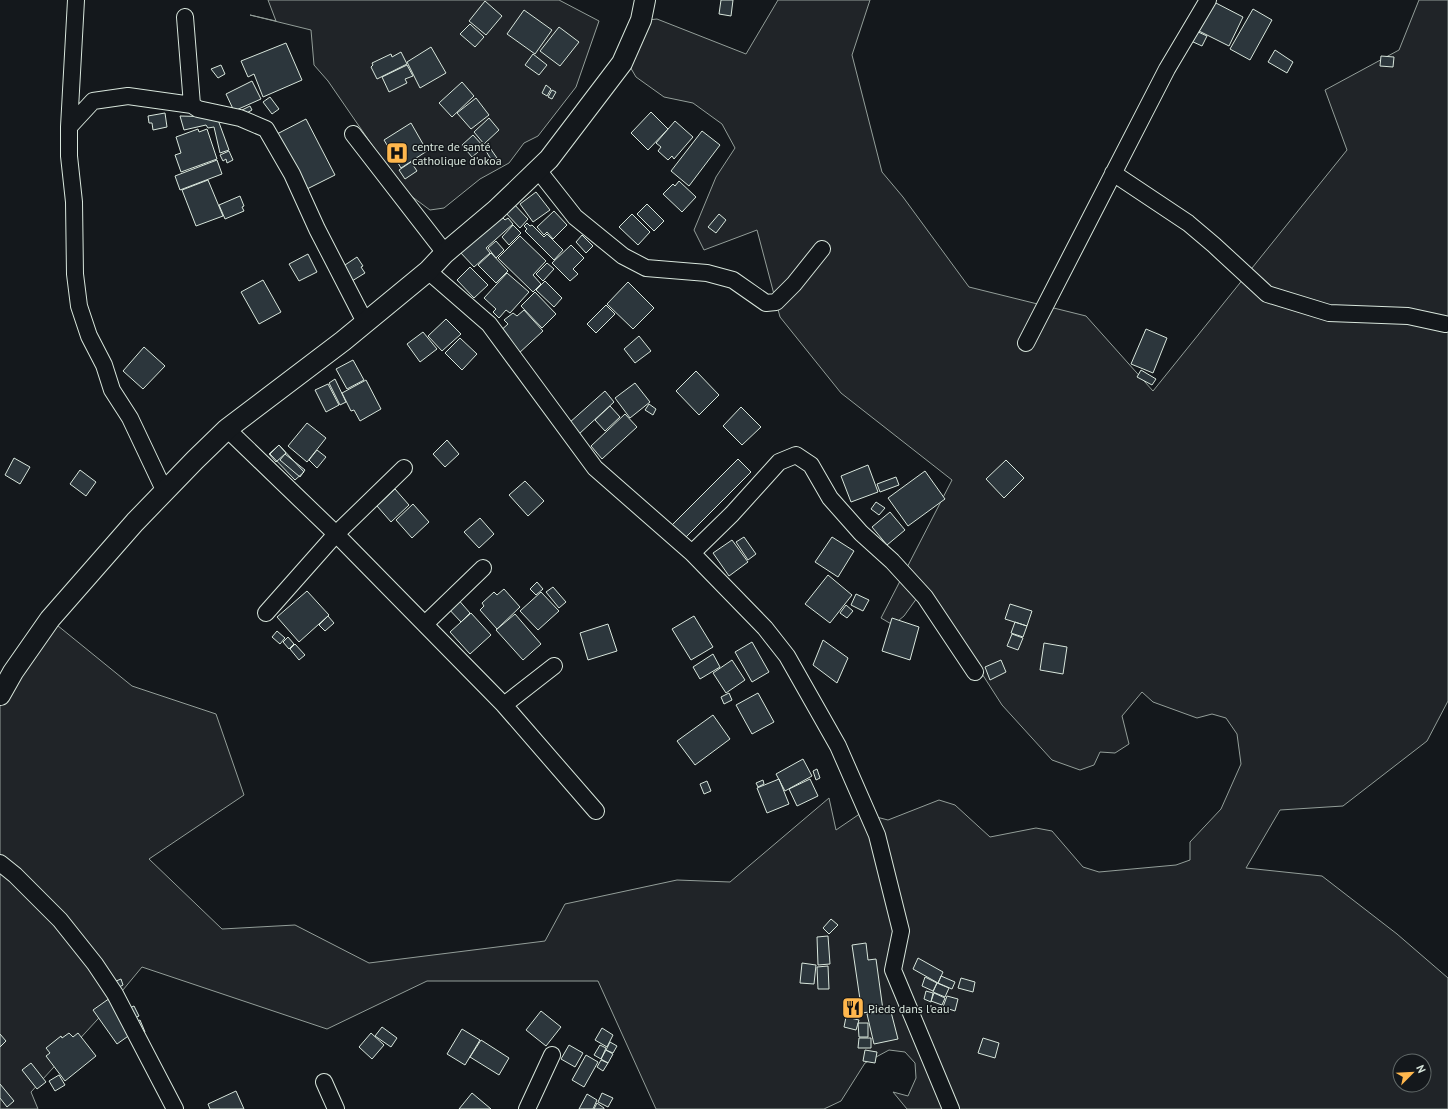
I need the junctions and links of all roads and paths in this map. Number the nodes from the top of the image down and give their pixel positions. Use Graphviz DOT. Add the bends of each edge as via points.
graph roads {
  1 [pos="76,0"];
  2 [pos="645,0"];
  3 [pos="1208,0"];
  4 [pos="185,17"];
  5 [pos="192,105"];
  6 [pos="69,127"];
  7 [pos="353,134"];
  8 [pos="538,170"];
  9 [pos="1113,173"];
  10 [pos="822,249"];
  11 [pos="445,253"];
  12 [pos="428,271"];
  13 [pos="365,322"];
  14 [pos="1445,324"];
  15 [pos="1026,342"];
  16 [pos="228,429"];
  17 [pos="404,468"];
  18 [pos="165,492"];
  19 [pos="336,534"];
  20 [pos="692,553"];
  21 [pos="483,568"];
  22 [pos="266,613"];
  23 [pos="425,624"];
  24 [pos="554,666"];
  25 [pos="975,672"];
  26 [pos="0,695"];
  27 [pos="504,705"];
  28 [pos="596,811"];
  29 [pos="0,862"];
  30 [pos="552,1055"];
  31 [pos="324,1082"];
  32 [pos="175,1109"];
  33 [pos="336,1109"];
  34 [pos="527,1109"];
  35 [pos="951,1109"];
  1 -- 6 [label="street"];
  2 -- 8 [label="main road" via="641,20 622,62"];
  3 -- 9 [label="street" via="1167,69"];
  4 -- 5 [label="street"];
  5 -- 6 [label="street" via="128,96 93,101"];
  5 -- 13 [label="street" via="198,109 240,118 266,129 292,174"];
  6 -- 18 [label="street" via="68,156 74,202 75,274 79,306 112,390 130,418"];
  7 -- 11 [label="street"];
  8 -- 10 [label="street" via="575,217 623,256 646,268 707,273 733,280 766,303 776,302"];
  8 -- 11 [label="main road"];
  9 -- 14 [label="street" via="1188,223 1266,294 1329,313 1408,316"];
  9 -- 15 [label="street"];
  11 -- 12 [label="main road"];
  12 -- 13 [label="main road"];
  12 -- 20 [label="street" via="489,324 595,468"];
  13 -- 16 [label="main road"];
  16 -- 18 [label="main road"];
  16 -- 19 [label="street"];
  17 -- 19 [label="street"];
  18 -- 26 [label="main road" via="135,522 50,619"];
  19 -- 22 [label="street"];
  19 -- 23 [label="street"];
  20 -- 25 [label="street" via="779,462 796,455 811,465 830,498 861,534 892,561 925,597"];
  20 -- 35 [label="street" via="765,628 787,656 838,746 877,835 901,931 893,970"];
  21 -- 23 [label="street"];
  23 -- 27 [label="street"];
  24 -- 27 [label="street"];
  27 -- 28 [label="street"];
  29 -- 32 [label="street" via="60,920 95,964 115,994"];
  30 -- 34 [label="street"];
  31 -- 33 [label="street"];
}
